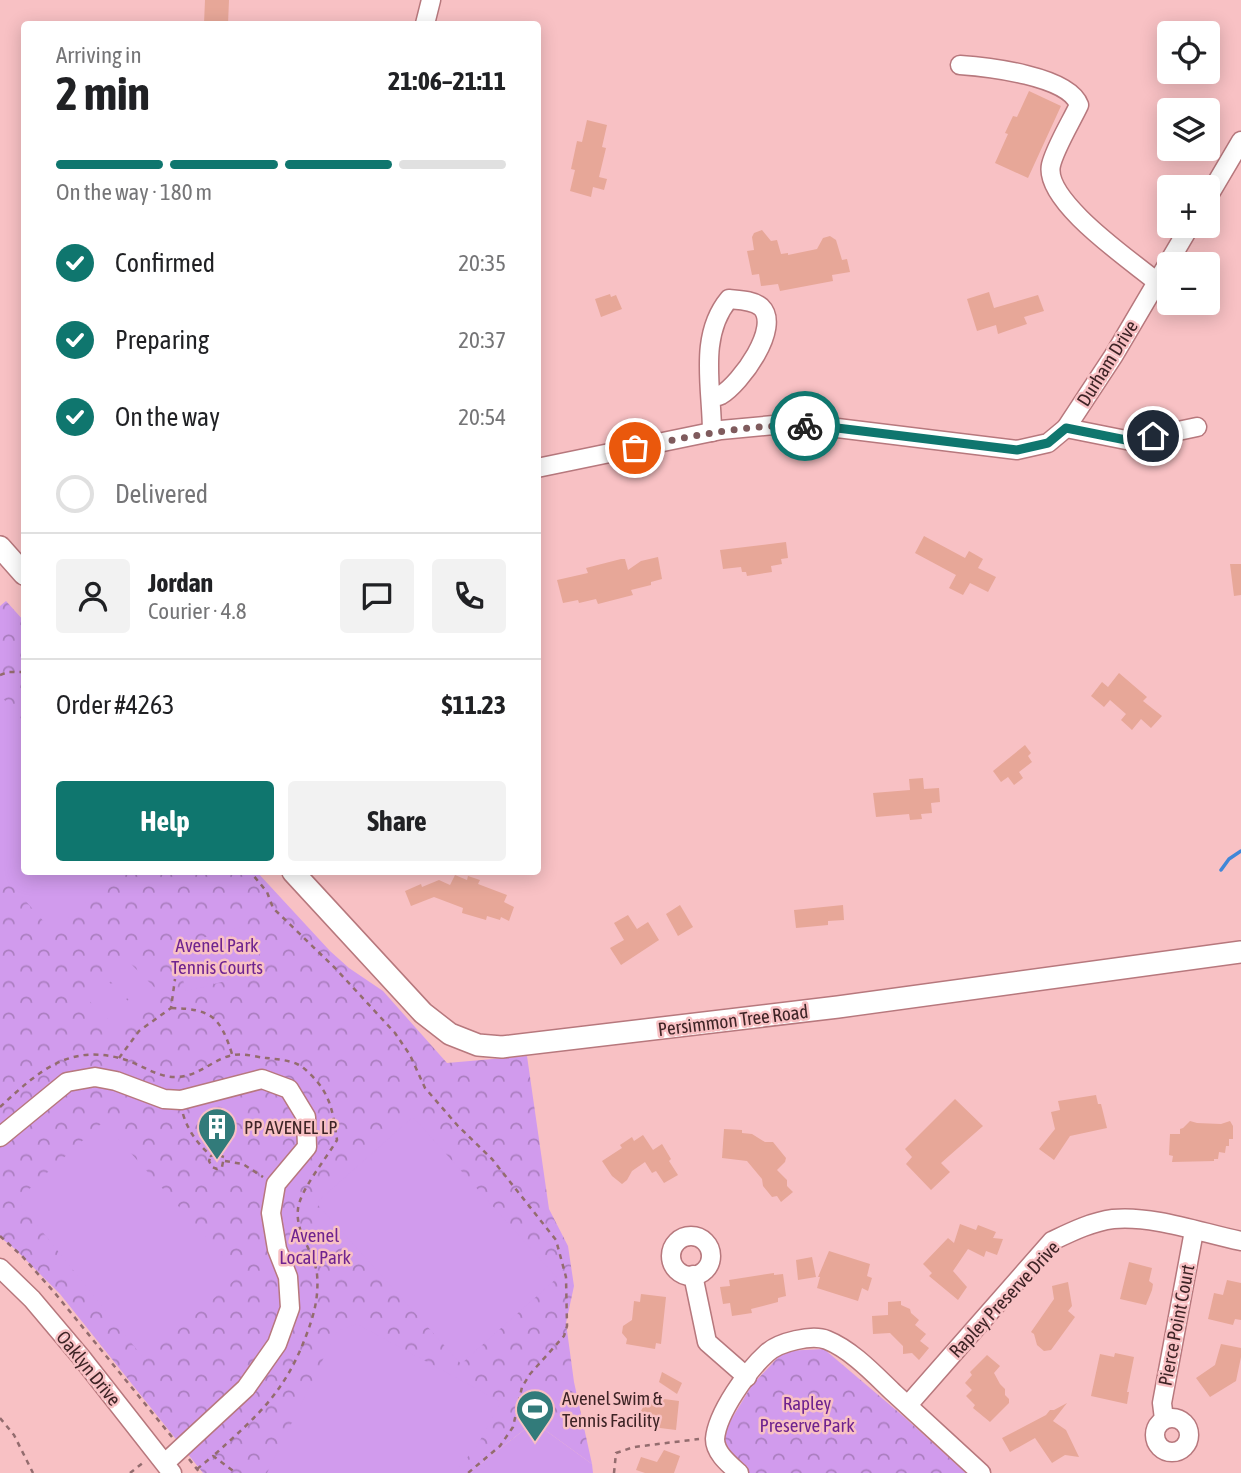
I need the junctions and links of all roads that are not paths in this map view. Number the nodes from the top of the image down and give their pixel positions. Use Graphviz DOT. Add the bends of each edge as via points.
graph roads {
  1 [pos="430,0"];
  2 [pos="426,21"];
  3 [pos="960,65"];
  4 [pos="1241,141"];
  5 [pos="1220,177"];
  6 [pos="1157,282"];
  7 [pos="711,397"];
  8 [pos="1197,427"];
  9 [pos="1066,428"];
  10 [pos="712,432"];
  11 [pos="541,467"];
  12 [pos="0,547"];
  13 [pos="21,571"];
  14 [pos="296,875"];
  15 [pos="1241,952"];
  16 [pos="0,1137"];
  17 [pos="1194,1231"];
  18 [pos="1241,1241"];
  19 [pos="0,1268"];
  20 [pos="693,1275"];
  21 [pos="747,1377"];
  22 [pos="908,1405"];
  23 [pos="1164,1419"];
  24 [pos="169,1468"];
  25 [pos="739,1473"];
  26 [pos="981,1473"];
  1 -- 2 [label="street"];
  3 -- 6 [label="street" via="995,67 1062,86 1076,98 1079,105 1051,166 1052,178 1092,231"];
  4 -- 5 [label="street"];
  6 -- 9 [label="street, Durham Drive"];
  7 -- 7 [label="street" via="710,343 719,311 729,299 745,300 760,307 767,318 766,333 736,382 721,396"];
  7 -- 10 [label="street"];
  8 -- 9 [label="street" via="1131,441"];
  9 -- 10 [label="street" via="1048,443 1017,450 829,427 774,425"];
  10 -- 11 [label="street"];
  12 -- 13 [label="main road"];
  14 -- 15 [label="main road, Persimmon Tree Road" via="423,1013 450,1034 478,1045 502,1047"];
  16 -- 24 [label="street" via="67,1082 94,1077 181,1100 262,1079 289,1089 306,1117 307,1147 276,1184 271,1213 288,1277 290,1308 276,1344 246,1388 180,1448"];
  17 -- 18 [label="street, Rapley Preserve Drive"];
  17 -- 22 [label="street, Rapley Preserve Drive" via="1145,1220 1113,1219 1052,1241"];
  17 -- 23 [label="street, Pierce Point Court" via="1162,1403"];
  19 -- 24 [label="street, Oaklyn Drive" via="73,1347"];
  20 -- 21 [label="street" via="707,1342"];
  21 -- 22 [label="street" via="768,1352 792,1340 826,1340 862,1363"];
  21 -- 25 [label="street" via="731,1396 715,1440 726,1462"];
  22 -- 26 [label="street"];
}
